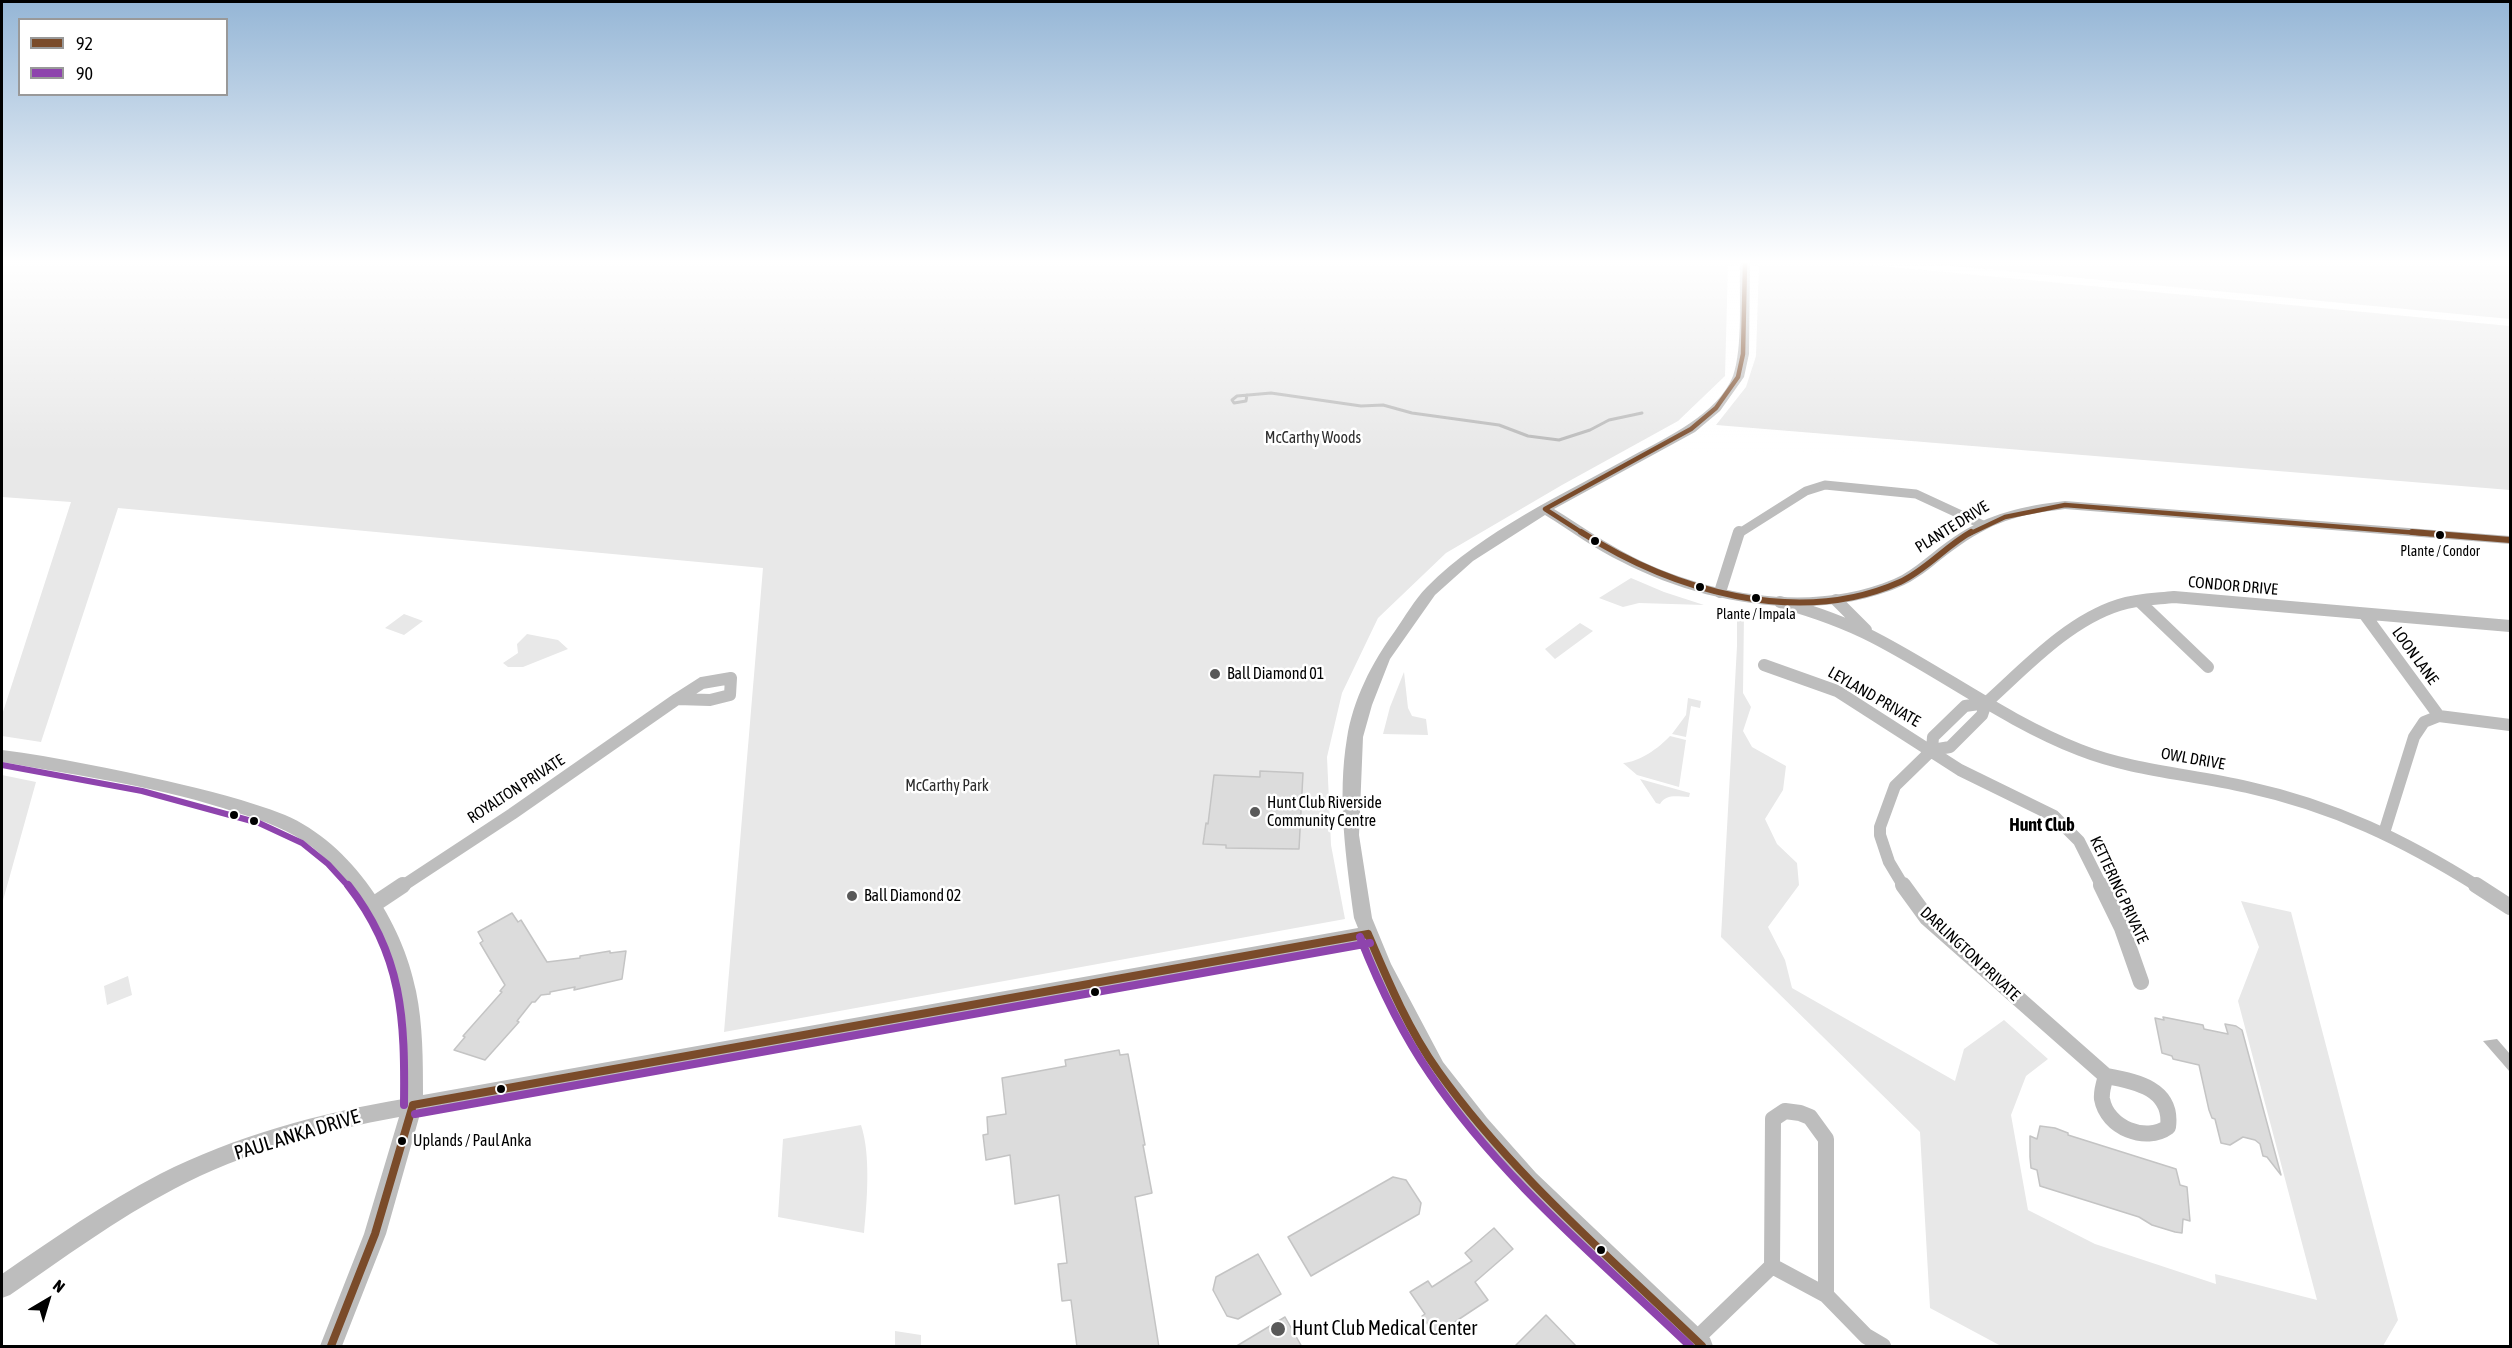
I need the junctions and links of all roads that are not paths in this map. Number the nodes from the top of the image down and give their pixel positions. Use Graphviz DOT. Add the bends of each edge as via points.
graph roads {
  1 [pos="1744,326"];
  2 [pos="1545,509"];
  3 [pos="1983,525"];
  4 [pos="2511,540"];
  5 [pos="1720,592"];
  6 [pos="1770,599"];
  7 [pos="1836,600"];
  8 [pos="2140,602"];
  9 [pos="2365,615"];
  10 [pos="2511,626"];
  11 [pos="1873,637"];
  12 [pos="1764,665"];
  13 [pos="2208,667"];
  14 [pos="677,699"];
  15 [pos="1986,703"];
  16 [pos="2439,716"];
  17 [pos="2511,724"];
  18 [pos="1932,750"];
  19 [pos="2,756"];
  20 [pos="2384,832"];
  21 [pos="373,905"];
  22 [pos="2511,907"];
  23 [pos="1368,934"];
  24 [pos="2141,982"];
  25 [pos="2106,1076"];
  26 [pos="413,1106"];
  27 [pos="1772,1266"];
  28 [pos="2,1287"];
  29 [pos="1826,1295"];
  30 [pos="1699,1343"];
  31 [pos="331,1347"];
  32 [pos="1883,1347"];
  1 -- 2 [label="street" via="1738,377 1716,408 1690,429"];
  2 -- 5 [label="street, PLANTE DRIVE" via="1640,566"];
  2 -- 23 [label="street" via="1468,558 1430,592 1377,672 1355,738 1352,780 1351,835"];
  3 -- 4 [label="street, PLANTE DRIVE" via="2019,512 2064,505"];
  3 -- 5 [label="street" via="1916,494 1825,485 1806,491 1739,532"];
  3 -- 7 [label="street, PLANTE DRIVE" via="1900,581"];
  5 -- 6 [label="street, PLANTE DRIVE"];
  6 -- 7 [label="street, PLANTE DRIVE"];
  6 -- 11 [label="street, OWL DRIVE"];
  7 -- 11 [label="street, OWL DRIVE"];
  8 -- 9 [label="street, CONDOR DRIVE" via="2174,597"];
  8 -- 13 [label="street"];
  8 -- 15 [label="street, CONDOR DRIVE" via="2119,604 2096,614 2028,665"];
  9 -- 10 [label="street, CONDOR DRIVE"];
  9 -- 16 [label="street, LOON LANE"];
  11 -- 15 [label="street, OWL DRIVE"];
  12 -- 18 [label="street, LEYLAND PRIVATE" via="1837,691"];
  14 -- 21 [label="street, ROYALTON PRIVATE"];
  15 -- 18 [label="street, DARLINGTON PRIVATE" via="1982,715 1950,747"];
  15 -- 18 [label="street, DARLINGTON PRIVATE" via="1965,706 1933,736"];
  15 -- 20 [label="street, OWL DRIVE" via="2081,750 2143,768 2258,790 2324,808"];
  16 -- 17 [label="street"];
  16 -- 20 [label="street" via="2424,722 2414,737"];
  18 -- 24 [label="street, KETTERING PRIVATE" via="1960,770 2054,816 2079,841 2122,928"];
  18 -- 25 [label="street, DARLINGTON PRIVATE" via="1895,786 1880,827 1889,862 1927,918"];
  19 -- 21 [label="street" via="147,782 280,820 317,842 344,867"];
  20 -- 22 [label="street, OWL DRIVE"];
  21 -- 26 [label="street" via="390,938 407,990"];
  23 -- 26 [label="street, PAUL ANKA DRIVE"];
  23 -- 30 [label="street" via="1436,1068 1480,1125 1529,1180"];
  26 -- 28 [label="street, PAUL ANKA DRIVE" via="338,1119 196,1168 97,1222"];
  26 -- 31 [label="street" via="375,1234"];
  27 -- 29 [label="street"];
  27 -- 29 [label="street" via="1773,1119 1785,1111 1802,1112 1814,1120 1826,1139"];
  27 -- 30 [label="street"];
  29 -- 32 [label="street" via="1866,1336"];
}
